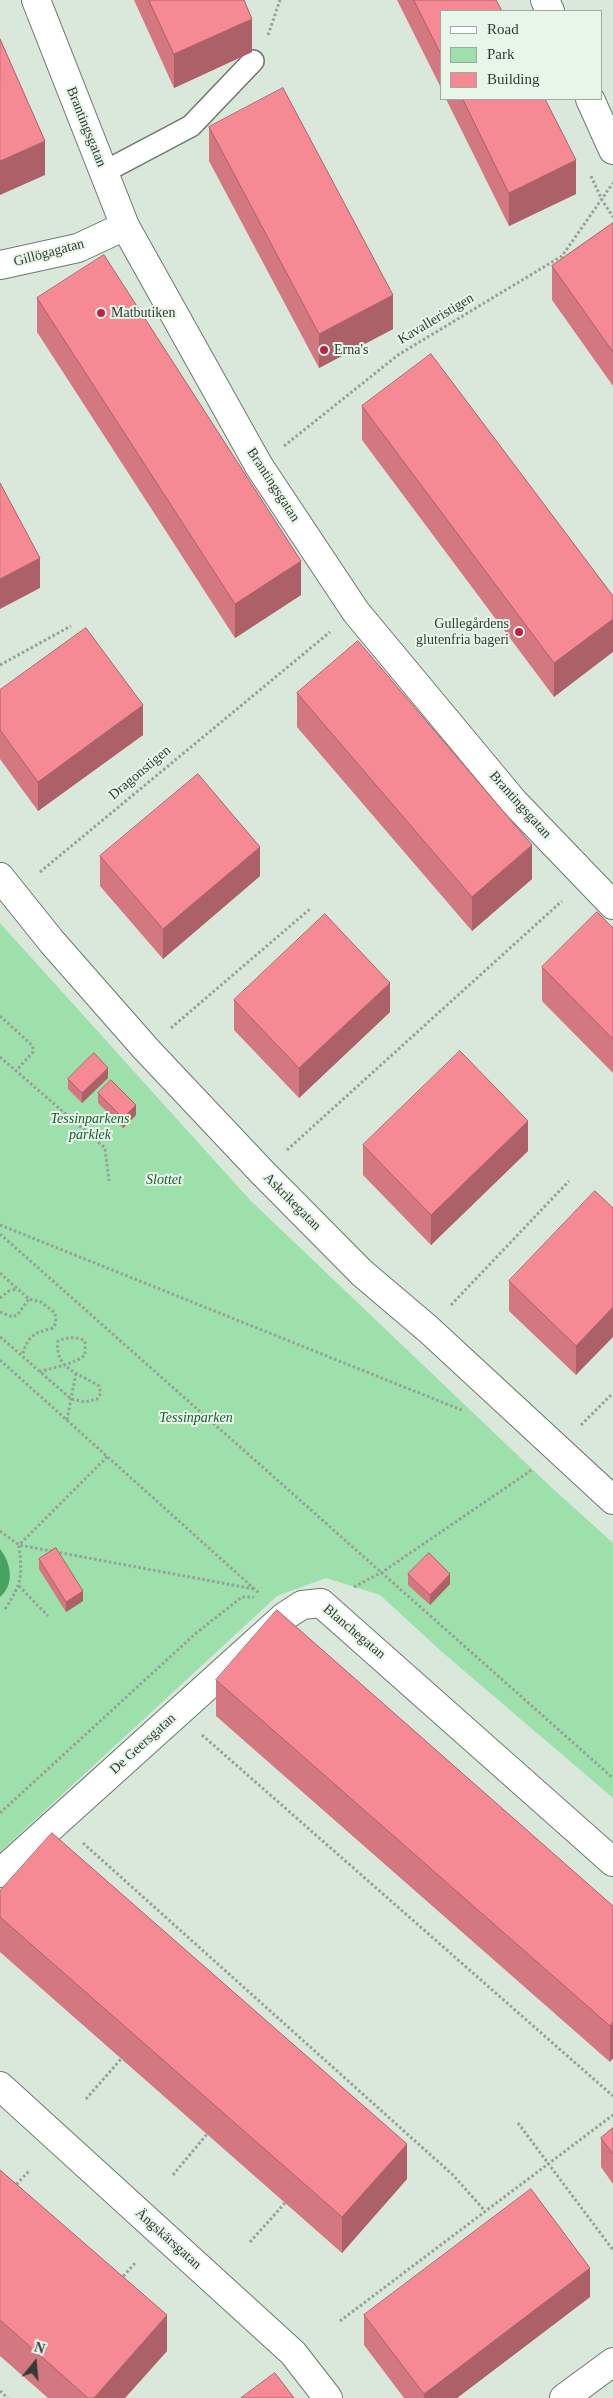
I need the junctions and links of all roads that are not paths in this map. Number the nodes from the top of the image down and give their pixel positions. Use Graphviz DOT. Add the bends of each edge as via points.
graph roads {
  1 [pos="36,0"];
  2 [pos="253,61"];
  3 [pos="590,100"];
  4 [pos="613,150"];
  5 [pos="104,172"];
  6 [pos="125,226"];
  7 [pos="0,265"];
  8 [pos="8,886"];
  9 [pos="613,905"];
  10 [pos="613,1500"];
  11 [pos="285,1616"];
  12 [pos="613,1862"];
  13 [pos="0,1873"];
  14 [pos="0,2086"];
  15 [pos="613,2362"];
  16 [pos="328,2398"];
  17 [pos="564,2398"];
  1 -- 5 [label="street, Brantingsgatan"];
  2 -- 5 [label="lane" via="191,126"];
  3 -- 4 [label="street"];
  5 -- 6 [label="street, Brantingsgatan"];
  6 -- 7 [label="street, Gillögagatan" via="78,248"];
  6 -- 9 [label="street, Brantingsgatan" via="259,466 356,612 514,802"];
  8 -- 10 [label="street, Askrikegatan" via="52,942 146,1049 262,1172 362,1273 428,1329"];
  11 -- 12 [label="street, Blanchegatan" via="302,1605 321,1603 333,1611"];
  11 -- 13 [label="street, De Geersgatan"];
  14 -- 16 [label="street, Ängskärsgatan" via="293,2352"];
  15 -- 17 [label="street"];
}
